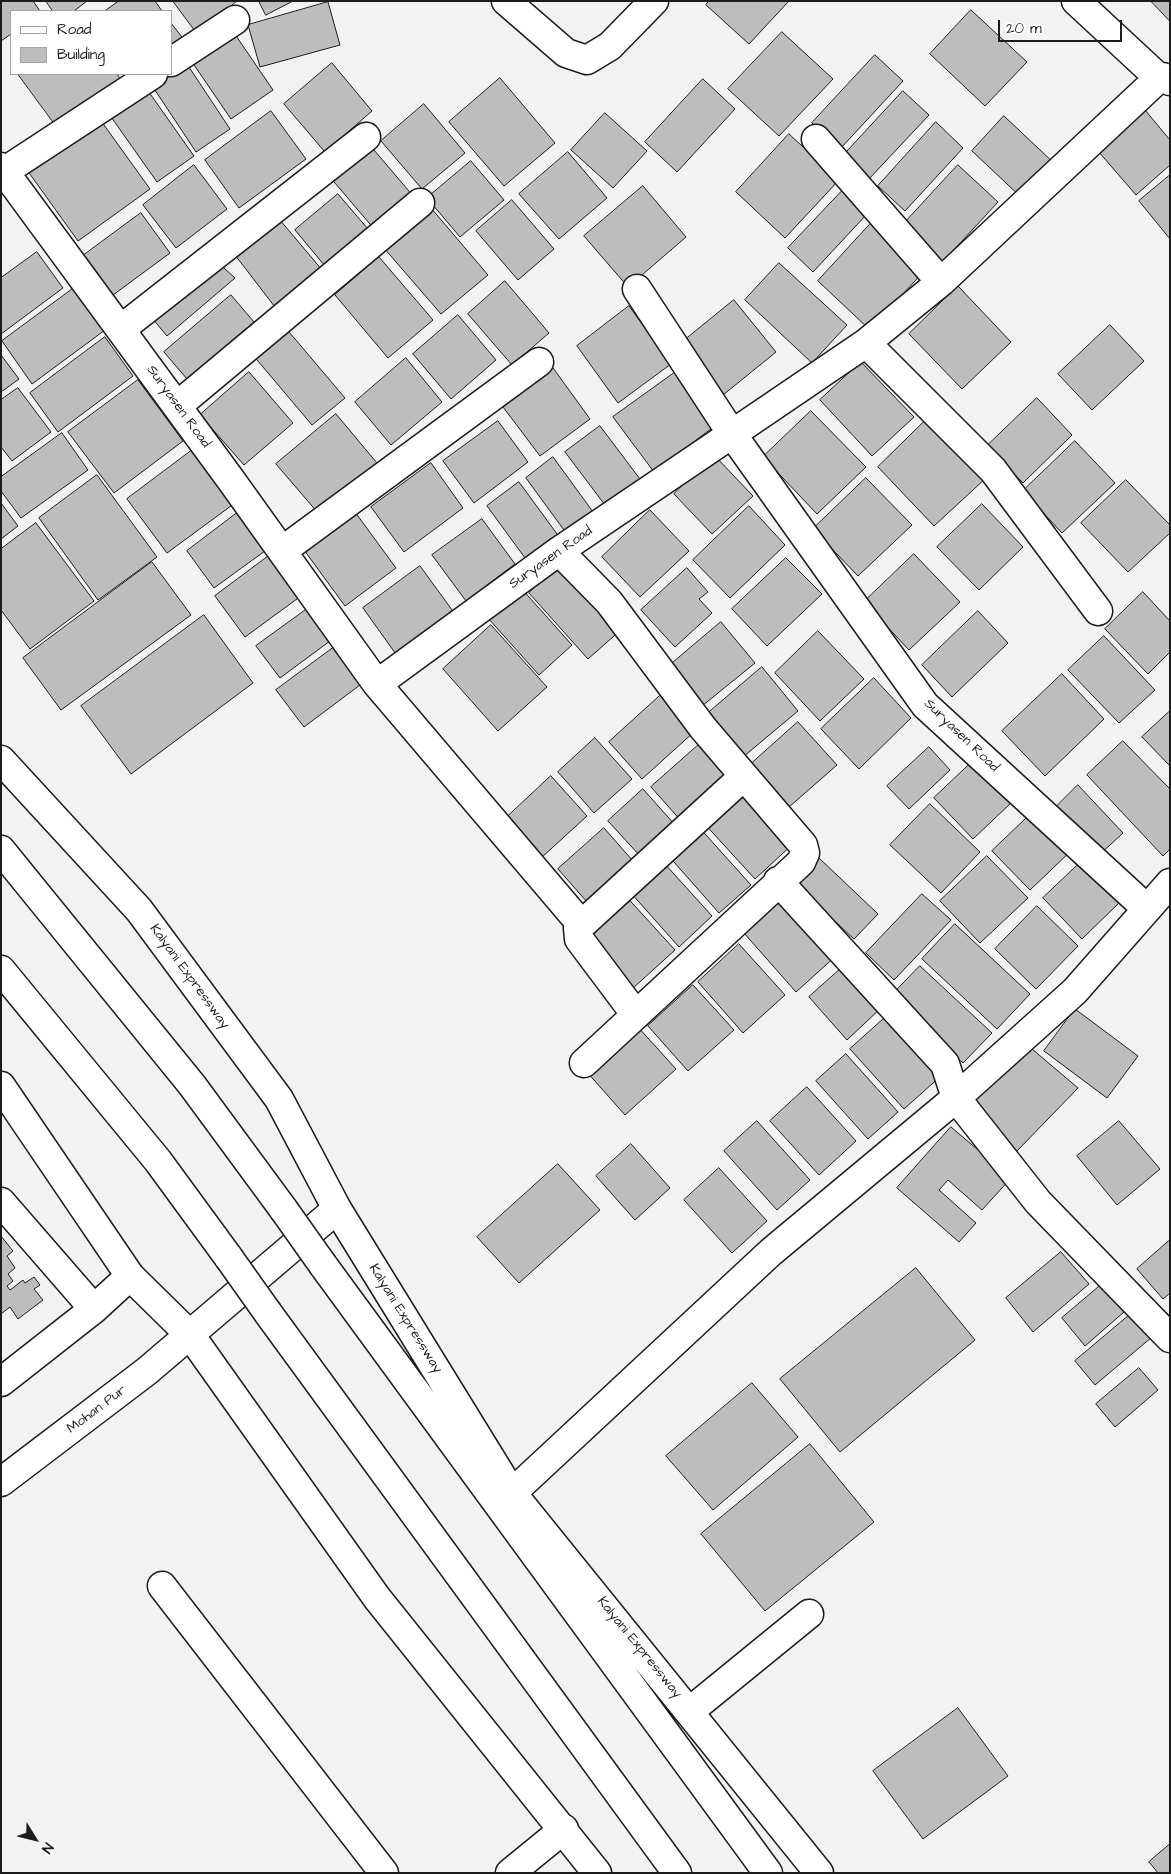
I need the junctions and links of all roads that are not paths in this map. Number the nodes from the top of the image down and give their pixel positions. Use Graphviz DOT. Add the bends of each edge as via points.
graph roads {
  1 [pos="506,1"];
  2 [pos="654,1"];
  3 [pos="1076,1"];
  4 [pos="236,20"];
  5 [pos="172,61"];
  6 [pos="151,75"];
  7 [pos="1164,79"];
  8 [pos="366,137"];
  9 [pos="816,139"];
  10 [pos="3,169"];
  11 [pos="420,203"];
  12 [pos="941,282"];
  13 [pos="637,289"];
  14 [pos="120,329"];
  15 [pos="866,343"];
  16 [pos="539,362"];
  17 [pos="177,406"];
  18 [pos="732,434"];
  19 [pos="282,551"];
  20 [pos="559,551"];
  21 [pos="1098,611"];
  22 [pos="377,684"];
  23 [pos="1,760"];
  24 [pos="744,776"];
  25 [pos="1,850"];
  26 [pos="778,881"];
  27 [pos="1170,883"];
  28 [pos="1146,908"];
  29 [pos="581,924"];
  30 [pos="1,970"];
  31 [pos="636,1015"];
  32 [pos="584,1063"];
  33 [pos="1,1086"];
  34 [pos="956,1098"];
  35 [pos="1,1202"];
  36 [pos="337,1209"];
  37 [pos="130,1276"];
  38 [pos="94,1309"];
  39 [pos="1166,1328"];
  40 [pos="191,1336"];
  41 [pos="1,1382"];
  42 [pos="1,1482"];
  43 [pos="512,1493"];
  44 [pos="162,1586"];
  45 [pos="808,1614"];
  46 [pos="690,1711"];
  47 [pos="564,1829"];
  48 [pos="384,1873"];
  49 [pos="510,1873"];
  50 [pos="597,1873"];
  51 [pos="677,1873"];
  52 [pos="768,1873"];
  53 [pos="819,1873"];
  1 -- 2 [label="main road" via="566,53 587,60 610,46"];
  3 -- 7 [label="main road"];
  4 -- 5 [label="main road"];
  6 -- 10 [label="main road"];
  7 -- 12 [label="main road"];
  8 -- 14 [label="main road"];
  9 -- 12 [label="main road"];
  10 -- 14 [label="main road, Suryasen Road"];
  11 -- 17 [label="main road"];
  12 -- 15 [label="main road"];
  13 -- 18 [label="main road"];
  14 -- 17 [label="main road, Suryasen Road"];
  15 -- 18 [label="main road"];
  15 -- 21 [label="main road" via="993,470"];
  16 -- 19 [label="main road"];
  17 -- 19 [label="main road, Suryasen Road"];
  18 -- 20 [label="main road, Suryasen Road"];
  18 -- 28 [label="main road, Suryasen Road" via="925,705"];
  19 -- 22 [label="main road, Suryasen Road"];
  20 -- 22 [label="main road, Suryasen Road"];
  20 -- 24 [label="main road" via="609,602 702,728"];
  22 -- 29 [label="main road"];
  23 -- 36 [label="main road, Kalyani Expressway" via="139,910 278,1099"];
  24 -- 26 [label="main road" via="803,845 805,853 801,862"];
  24 -- 29 [label="main road"];
  25 -- 52 [label="main road, bridge" via="192,1085"];
  26 -- 31 [label="main road"];
  26 -- 34 [label="main road" via="946,1064"];
  27 -- 28 [label="main road"];
  28 -- 34 [label="main road" via="1075,991"];
  29 -- 31 [label="main road" via="577,934 579,939"];
  30 -- 51 [label="main road, bridge" via="158,1161"];
  31 -- 32 [label="main road"];
  33 -- 37 [label="main road"];
  34 -- 39 [label="main road" via="1038,1202"];
  34 -- 43 [label="main road" via="771,1252"];
  35 -- 38 [label="main road"];
  36 -- 40 [label="main road, Mohan Pur"];
  36 -- 43 [label="main road, Kalyani Expressway"];
  37 -- 38 [label="main road"];
  37 -- 40 [label="main road"];
  38 -- 41 [label="main road"];
  40 -- 42 [label="main road, Mohan Pur"];
  40 -- 47 [label="main road" via="376,1598"];
  43 -- 46 [label="main road, Kalyani Expressway"];
  44 -- 48 [label="main road"];
  45 -- 46 [label="main road"];
  46 -- 53 [label="main road, Kalyani Expressway"];
  47 -- 49 [label="main road"];
  47 -- 50 [label="main road"];
}
